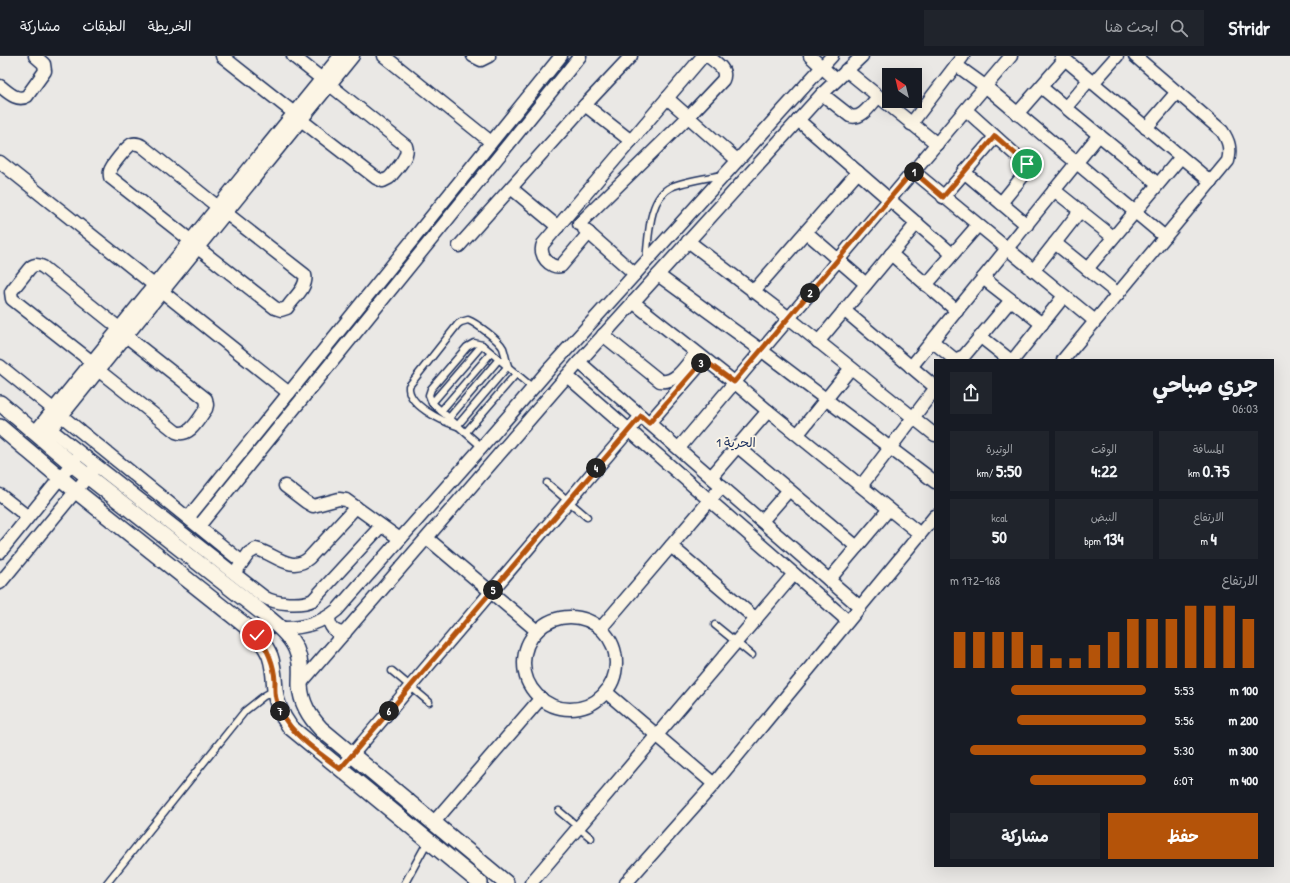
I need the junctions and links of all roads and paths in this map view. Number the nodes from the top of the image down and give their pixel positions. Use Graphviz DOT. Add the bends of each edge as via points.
graph roads {
  1 [pos="35,56"];
  2 [pos="222,56"];
  3 [pos="294,56"];
  4 [pos="340,56"];
  5 [pos="353,56"];
  6 [pos="384,56"];
  7 [pos="473,56"];
  8 [pos="489,56"];
  9 [pos="561,56"];
  10 [pos="580,56"];
  11 [pos="631,56"];
  12 [pos="703,56"];
  13 [pos="708,56"];
  14 [pos="810,56"];
  15 [pos="832,56"];
  16 [pos="837,56"];
  17 [pos="862,56"];
  18 [pos="1011,56"];
  19 [pos="1117,56"];
  20 [pos="1136,56"];
  21 [pos="1063,57"];
  22 [pos="959,61"];
  23 [pos="822,66"];
  24 [pos="848,69"];
  25 [pos="836,80"];
  26 [pos="1091,81"];
  27 [pos="326,82"];
  28 [pos="0,86"];
  29 [pos="985,86"];
  30 [pos="1041,87"];
  31 [pos="1177,92"];
  32 [pos="822,94"];
  33 [pos="878,96"];
  34 [pos="667,98"];
  35 [pos="585,104"];
  36 [pos="1066,107"];
  37 [pos="966,110"];
  38 [pos="1017,114"];
  39 [pos="689,116"];
  40 [pos="298,117"];
  41 [pos="798,120"];
  42 [pos="911,124"];
  43 [pos="1146,128"];
  44 [pos="995,136"];
  45 [pos="1099,136"];
  46 [pos="631,141"];
  47 [pos="491,142"];
  48 [pos="937,144"];
  49 [pos="1181,157"];
  50 [pos="737,160"];
  51 [pos="0,162"];
  52 [pos="1077,163"];
  53 [pos="913,171"];
  54 [pos="858,172"];
  55 [pos="964,172"];
  56 [pos="724,174"];
  57 [pos="1211,182"];
  58 [pos="1158,184"];
  59 [pos="511,188"];
  60 [pos="1054,190"];
  61 [pos="943,197"];
  62 [pos="890,199"];
  63 [pos="1001,203"];
  64 [pos="222,210"];
  65 [pos="1080,211"];
  66 [pos="1135,211"];
  67 [pos="568,214"];
  68 [pos="917,223"];
  69 [pos="579,224"];
  70 [pos="978,225"];
  71 [pos="1026,225"];
  72 [pos="558,227"];
  73 [pos="806,232"];
  74 [pos="589,233"];
  75 [pos="1166,236"];
  76 [pos="1113,237"];
  77 [pos="688,241"];
  78 [pos="1055,243"];
  79 [pos="194,244"];
  80 [pos="459,246"];
  81 [pos="1007,249"];
  82 [pos="891,254"];
  83 [pos="952,254"];
  84 [pos="839,259"];
  85 [pos="646,261"];
  86 [pos="1086,269"];
  87 [pos="1033,271"];
  88 [pos="635,274"];
  89 [pos="658,275"];
  90 [pos="983,278"];
  91 [pos="866,284"];
  92 [pos="926,285"];
  93 [pos="159,288"];
  94 [pos="753,292"];
  95 [pos="1118,294"];
  96 [pos="1064,296"];
  97 [pos="1011,300"];
  98 [pos="633,302"];
  99 [pos="844,310"];
  100 [pos="957,310"];
  101 [pos="789,318"];
  102 [pos="1095,321"];
  103 [pos="1042,324"];
  104 [pos="123,332"];
  105 [pos="603,335"];
  106 [pos="981,337"];
  107 [pos="932,341"];
  108 [pos="818,342"];
  109 [pos="482,345"];
  110 [pos="761,350"];
  111 [pos="491,352"];
  112 [pos="700,356"];
  113 [pos="499,359"];
  114 [pos="1009,359"];
  115 [pos="1015,359"];
  116 [pos="1064,359"];
  117 [pos="579,362"];
  118 [pos="0,366"];
  119 [pos="95,366"];
  120 [pos="508,366"];
  121 [pos="911,367"];
  122 [pos="851,368"];
  123 [pos="516,374"];
  124 [pos="567,376"];
  125 [pos="679,381"];
  126 [pos="734,382"];
  127 [pos="934,387"];
  128 [pos="533,388"];
  129 [pos="934,389"];
  130 [pos="289,393"];
  131 [pos="826,399"];
  132 [pos="0,403"];
  133 [pos="432,403"];
  134 [pos="441,411"];
  135 [pos="768,411"];
  136 [pos="57,412"];
  137 [pos="449,418"];
  138 [pos="913,418"];
  139 [pos="645,419"];
  140 [pos="457,426"];
  141 [pos="0,427"];
  142 [pos="629,430"];
  143 [pos="43,431"];
  144 [pos="466,432"];
  145 [pos="798,434"];
  146 [pos="934,434"];
  147 [pos="737,446"];
  148 [pos="482,447"];
  149 [pos="679,448"];
  150 [pos="890,448"];
  151 [pos="76,458"];
  152 [pos="92,471"];
  153 [pos="711,477"];
  154 [pos="60,478"];
  155 [pos="934,481"];
  156 [pos="547,483"];
  157 [pos="285,486"];
  158 [pos="722,486"];
  159 [pos="861,486"];
  160 [pos="789,490"];
  161 [pos="76,491"];
  162 [pos="0,495"];
  163 [pos="568,501"];
  164 [pos="710,501"];
  165 [pos="356,507"];
  166 [pos="890,509"];
  167 [pos="28,517"];
  168 [pos="587,517"];
  169 [pos="934,517"];
  170 [pos="188,518"];
  171 [pos="762,521"];
  172 [pos="199,526"];
  173 [pos="381,526"];
  174 [pos="920,534"];
  175 [pos="427,538"];
  176 [pos="400,539"];
  177 [pos="671,546"];
  178 [pos="857,547"];
  179 [pos="0,552"];
  180 [pos="242,562"];
  181 [pos="234,574"];
  182 [pos="794,574"];
  183 [pos="829,580"];
  184 [pos="0,583"];
  185 [pos="490,592"];
  186 [pos="860,607"];
  187 [pos="329,616"];
  188 [pos="756,619"];
  189 [pos="848,621"];
  190 [pos="715,625"];
  191 [pos="280,628"];
  192 [pos="601,628"];
  193 [pos="537,632"];
  194 [pos="345,633"];
  195 [pos="736,642"];
  196 [pos="752,655"];
  197 [pos="392,671"];
  198 [pos="300,684"];
  199 [pos="410,686"];
  200 [pos="275,690"];
  201 [pos="606,692"];
  202 [pos="541,698"];
  203 [pos="429,702"];
  204 [pos="657,735"];
  205 [pos="352,754"];
  206 [pos="340,769"];
  207 [pos="714,784"];
  208 [pos="559,811"];
  209 [pos="434,822"];
  210 [pos="578,828"];
  211 [pos="590,838"];
  212 [pos="428,840"];
  213 [pos="107,883"];
  214 [pos="404,883"];
  215 [pos="480,883"];
  216 [pos="506,883"];
  217 [pos="531,883"];
  218 [pos="626,883"];
  1 -- 28 [label="street" via="44,64 45,71 27,96 17,98"];
  2 -- 40 [label="street"];
  3 -- 27 [label="street"];
  4 -- 27 [label="street"];
  5 -- 27 [label="street"];
  6 -- 47 [label="street"];
  7 -- 8 [label="street" via="481,60"];
  9 -- 47 [label="street"];
  10 -- 172 [label="street"];
  11 -- 35 [label="street"];
  12 -- 34 [label="street"];
  13 -- 39 [label="street" via="723,68 725,77"];
  14 -- 23 [label="street"];
  15 -- 23 [label="street"];
  16 -- 24 [label="street"];
  17 -- 24 [label="street"];
  18 -- 29 [label="street"];
  19 -- 26 [label="street"];
  20 -- 31 [label="street"];
  21 -- 26 [label="street"];
  21 -- 30 [label="street"];
  22 -- 29 [label="street"];
  22 -- 42 [label="street"];
  23 -- 25 [label="street"];
  23 -- 50 [label="street"];
  24 -- 25 [label="street"];
  24 -- 33 [label="street"];
  25 -- 32 [label="street"];
  26 -- 36 [label="street"];
  26 -- 43 [label="street"];
  27 -- 40 [label="street"];
  27 -- 40 [label="street" via="406,146 406,155 391,176 383,181 376,178"];
  29 -- 37 [label="street"];
  29 -- 38 [label="street"];
  30 -- 36 [label="street"];
  30 -- 38 [label="street"];
  31 -- 43 [label="street"];
  31 -- 57 [label="street" via="1222,131 1230,145 1228,161"];
  32 -- 33 [label="street" via="853,117 860,116"];
  32 -- 41 [label="street"];
  33 -- 42 [label="street"];
  34 -- 39 [label="street"];
  34 -- 46 [label="street"];
  35 -- 46 [label="street"];
  35 -- 59 [label="street"];
  36 -- 45 [label="street"];
  37 -- 44 [label="street"];
  37 -- 48 [label="street"];
  38 -- 52 [label="street"];
  39 -- 50 [label="street"];
  39 -- 69 [label="street"];
  40 -- 64 [label="street"];
  41 -- 54 [label="street"];
  41 -- 77 [label="street"];
  42 -- 48 [label="street"];
  43 -- 49 [label="street"];
  44 -- 55 [label="street"];
  44 -- 63 [label="street" via="1029,168"];
  45 -- 52 [label="street"];
  45 -- 58 [label="street"];
  46 -- 67 [label="street"];
  47 -- 130 [label="street"];
  48 -- 53 [label="street"];
  49 -- 57 [label="street"];
  49 -- 58 [label="street"];
  50 -- 56 [label="street"];
  51 -- 93 [label="street"];
  52 -- 60 [label="street"];
  52 -- 66 [label="street"];
  53 -- 61 [label="street"];
  53 -- 62 [label="street"];
  54 -- 62 [label="street"];
  54 -- 73 [label="street"];
  55 -- 61 [label="street"];
  55 -- 63 [label="street"];
  56 -- 85 [label="street"];
  56 -- 85 [label="lane" via="680,184 658,198 653,211"];
  57 -- 75 [label="street"];
  58 -- 66 [label="street"];
  59 -- 72 [label="street"];
  59 -- 80 [label="street"];
  60 -- 65 [label="street"];
  60 -- 71 [label="street"];
  61 -- 70 [label="street"];
  62 -- 68 [label="street"];
  62 -- 84 [label="street"];
  63 -- 71 [label="street"];
  64 -- 79 [label="street"];
  64 -- 79 [label="street" via="305,275 304,285 290,305 281,310 275,308"];
  64 -- 79 [label="street" via="139,144 132,144 127,148 112,168 110,177"];
  65 -- 76 [label="street"];
  65 -- 78 [label="street"];
  66 -- 75 [label="street"];
  66 -- 76 [label="street"];
  67 -- 69 [label="street"];
  67 -- 72 [label="street"];
  68 -- 82 [label="street"];
  68 -- 83 [label="street"];
  69 -- 74 [label="street"];
  70 -- 81 [label="street"];
  70 -- 83 [label="street"];
  71 -- 81 [label="street"];
  72 -- 74 [label="street" via="541,250 544,257 557,267 563,265"];
  73 -- 84 [label="street"];
  73 -- 94 [label="street"];
  74 -- 88 [label="street"];
  75 -- 95 [label="street"];
  76 -- 86 [label="street"];
  77 -- 89 [label="street"];
  77 -- 94 [label="street"];
  78 -- 86 [label="street"];
  78 -- 87 [label="street"];
  79 -- 93 [label="street"];
  81 -- 87 [label="street"];
  81 -- 90 [label="street"];
  82 -- 91 [label="street"];
  82 -- 92 [label="street"];
  83 -- 92 [label="street"];
  84 -- 91 [label="street"];
  84 -- 101 [label="street"];
  85 -- 88 [label="street"];
  86 -- 95 [label="street"];
  87 -- 96 [label="street"];
  88 -- 128 [label="street"];
  89 -- 98 [label="street"];
  89 -- 110 [label="street"];
  90 -- 97 [label="street"];
  90 -- 100 [label="street"];
  91 -- 99 [label="street"];
  92 -- 100 [label="street"];
  93 -- 104 [label="street"];
  93 -- 130 [label="street"];
  94 -- 101 [label="street"];
  95 -- 102 [label="street"];
  96 -- 102 [label="street"];
  96 -- 103 [label="street"];
  97 -- 103 [label="street"];
  97 -- 106 [label="street"];
  98 -- 105 [label="street"];
  98 -- 112 [label="street"];
  99 -- 108 [label="street"];
  99 -- 121 [label="street"];
  100 -- 107 [label="street"];
  101 -- 108 [label="street"];
  101 -- 110 [label="street"];
  102 -- 116 [label="street"];
  103 -- 115 [label="street"];
  104 -- 119 [label="street"];
  104 -- 119 [label="street" via="43,267 37,265 29,269 13,289 12,299"];
  104 -- 119 [label="street" via="206,399 206,408 191,429 186,433 176,432"];
  105 -- 117 [label="street"];
  105 -- 125 [label="street" via="656,380"];
  106 -- 107 [label="street" via="964,356 957,359"];
  106 -- 114 [label="street"];
  107 -- 121 [label="street"];
  108 -- 122 [label="street"];
  109 -- 111 [label="lane"];
  109 -- 133 [label="lane"];
  109 -- 133 [label="lane" via="474,343 467,347 431,389 429,395"];
  110 -- 126 [label="street"];
  110 -- 131 [label="street"];
  111 -- 113 [label="lane"];
  111 -- 134 [label="lane"];
  112 -- 125 [label="street"];
  112 -- 126 [label="street"];
  113 -- 120 [label="lane"];
  113 -- 137 [label="lane"];
  117 -- 124 [label="street"];
  117 -- 139 [label="street"];
  118 -- 136 [label="street"];
  119 -- 136 [label="street"];
  120 -- 123 [label="lane"];
  120 -- 140 [label="lane"];
  120 -- 140 [label="lane" via="502,346 475,323 465,321 456,327 410,382 408,390 414,400 435,417"];
  121 -- 127 [label="street"];
  122 -- 131 [label="street"];
  122 -- 138 [label="street"];
  123 -- 128 [label="lane"];
  123 -- 144 [label="lane"];
  124 -- 142 [label="street"];
  124 -- 175 [label="street"];
  125 -- 139 [label="street"];
  126 -- 135 [label="street"];
  126 -- 149 [label="street"];
  128 -- 148 [label="street"];
  129 -- 138 [label="street"];
  130 -- 170 [label="street"];
  131 -- 145 [label="street"];
  131 -- 150 [label="street"];
  132 -- 143 [label="street"];
  133 -- 134 [label="lane"];
  134 -- 137 [label="lane"];
  135 -- 145 [label="street"];
  135 -- 147 [label="street"];
  136 -- 143 [label="street"];
  136 -- 170 [label="street"];
  137 -- 140 [label="lane"];
  138 -- 146 [label="street"];
  138 -- 150 [label="street"];
  139 -- 142 [label="street"];
  139 -- 149 [label="street"];
  140 -- 144 [label="lane"];
  141 -- 154 [label="street"];
  142 -- 163 [label="street"];
  142 -- 164 [label="street"];
  143 -- 151 [label="street"];
  144 -- 148 [label="lane"];
  145 -- 159 [label="street"];
  147 -- 153 [label="street"];
  147 -- 160 [label="street"];
  148 -- 176 [label="street"];
  149 -- 153 [label="street"];
  150 -- 155 [label="street"];
  150 -- 159 [label="street"];
  151 -- 152 [label="street"];
  151 -- 154 [label="street"];
  152 -- 161 [label="street"];
  152 -- 181 [label="street"];
  152 -- 191 [label="street"];
  153 -- 158 [label="street"];
  154 -- 161 [label="street"];
  154 -- 167 [label="street"];
  156 -- 163 [label="lane"];
  157 -- 165 [label="street" via="313,506 342,499"];
  158 -- 164 [label="street"];
  158 -- 171 [label="street"];
  159 -- 166 [label="street"];
  160 -- 171 [label="street"];
  160 -- 178 [label="street"];
  161 -- 184 [label="street"];
  161 -- 200 [label="street" via="257,635 270,656"];
  162 -- 167 [label="street"];
  163 -- 168 [label="lane"];
  163 -- 185 [label="street"];
  164 -- 177 [label="street"];
  164 -- 182 [label="street"];
  165 -- 173 [label="street"];
  165 -- 180 [label="street" via="302,563 290,564 256,549"];
  166 -- 174 [label="street"];
  166 -- 178 [label="street"];
  167 -- 179 [label="street"];
  169 -- 174 [label="street"];
  170 -- 172 [label="street"];
  171 -- 183 [label="street"];
  172 -- 180 [label="street"];
  173 -- 176 [label="street"];
  173 -- 181 [label="street" via="316,598 309,602 272,601"];
  174 -- 186 [label="street"];
  175 -- 185 [label="street"];
  175 -- 194 [label="street"];
  176 -- 187 [label="street"];
  177 -- 188 [label="street"];
  177 -- 192 [label="street"];
  178 -- 183 [label="street"];
  180 -- 181 [label="street"];
  182 -- 188 [label="street"];
  182 -- 189 [label="street"];
  183 -- 186 [label="street"];
  185 -- 193 [label="street"];
  185 -- 199 [label="street"];
  186 -- 189 [label="street"];
  187 -- 191 [label="street" via="305,626"];
  187 -- 194 [label="street" via="331,627 339,633"];
  188 -- 195 [label="street"];
  189 -- 207 [label="street"];
  190 -- 195 [label="lane"];
  191 -- 198 [label="street" via="289,637 300,659"];
  192 -- 193 [label="street" via="576,617 561,618 548,623"];
  192 -- 201 [label="street" via="610,639 615,652 613,680"];
  193 -- 202 [label="street" via="529,644 525,658 525,673 531,687"];
  194 -- 198 [label="street"];
  195 -- 196 [label="lane"];
  195 -- 204 [label="street"];
  197 -- 199 [label="lane"];
  198 -- 205 [label="street" via="306,709 312,720"];
  199 -- 203 [label="lane"];
  199 -- 205 [label="street"];
  200 -- 206 [label="street" via="279,710 290,727"];
  200 -- 213 [label="lane" via="245,711"];
  201 -- 202 [label="street" via="595,702 567,709 553,706"];
  201 -- 204 [label="street"];
  202 -- 209 [label="street"];
  204 -- 207 [label="street"];
  204 -- 210 [label="street"];
  205 -- 206 [label="street"];
  205 -- 209 [label="street"];
  206 -- 212 [label="street"];
  207 -- 218 [label="street"];
  208 -- 210 [label="lane"];
  209 -- 216 [label="street"];
  210 -- 211 [label="lane"];
  210 -- 217 [label="street"];
  212 -- 214 [label="lane"];
  212 -- 215 [label="street"];
}
